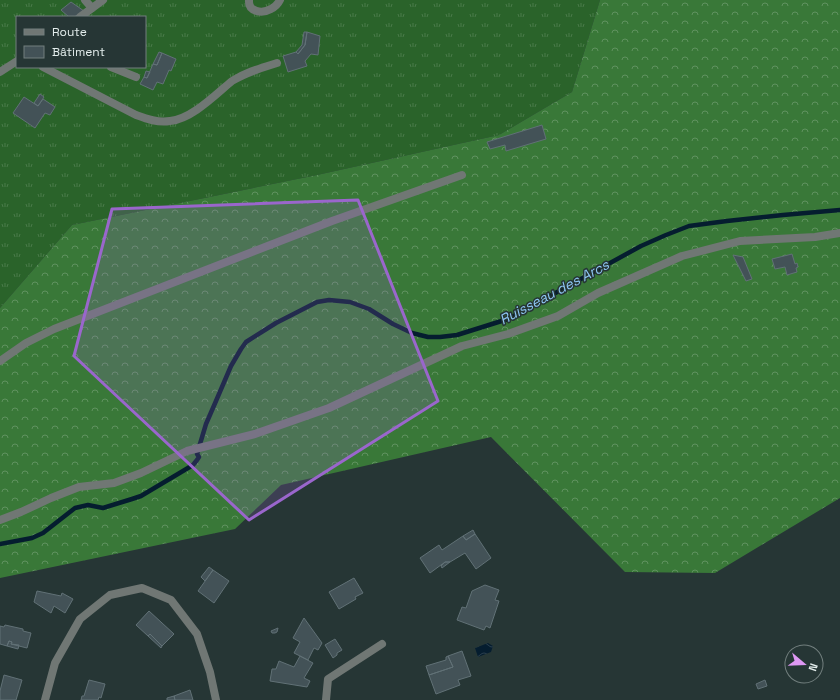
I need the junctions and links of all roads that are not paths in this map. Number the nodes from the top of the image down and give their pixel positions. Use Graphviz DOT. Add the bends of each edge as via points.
graph roads {
  1 [pos="85,0"];
  2 [pos="103,0"];
  3 [pos="249,0"];
  4 [pos="280,0"];
  5 [pos="92,8"];
  6 [pos="81,16"];
  7 [pos="16,62"];
  8 [pos="277,63"];
  9 [pos="45,68"];
  10 [pos="114,68"];
  11 [pos="0,72"];
  12 [pos="136,77"];
  13 [pos="462,175"];
  14 [pos="840,232"];
  15 [pos="0,361"];
  16 [pos="0,520"];
  17 [pos="382,644"];
  18 [pos="45,700"];
  19 [pos="216,700"];
  20 [pos="326,700"];
  1 -- 5 [label="street"];
  2 -- 5 [label="street"];
  3 -- 4 [label="street" via="250,8 262,12 273,8"];
  5 -- 6 [label="street"];
  7 -- 11 [label="street"];
  8 -- 9 [label="street" via="240,76 198,109 170,122 149,120 136,115"];
  10 -- 12 [label="street"];
  13 -- 15 [label="street" via="332,221 54,329 26,343"];
  14 -- 16 [label="street" via="815,237 740,241 682,256 598,292 558,316 508,334 462,346 329,408 255,434 187,451 114,483 79,487"];
  17 -- 20 [label="street" via="328,678"];
  18 -- 19 [label="street" via="55,663 80,618 110,595 142,588 171,600 197,634"];
}
